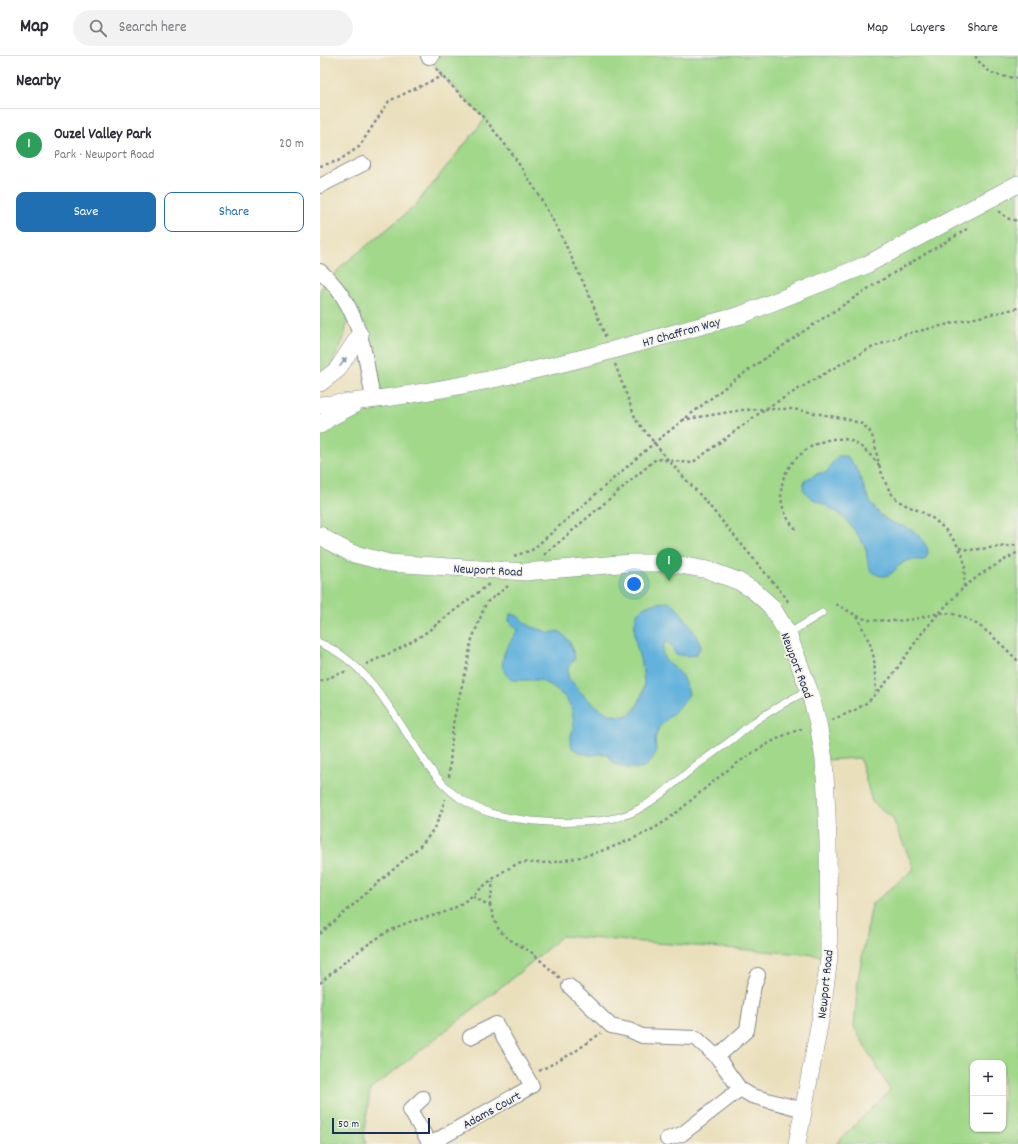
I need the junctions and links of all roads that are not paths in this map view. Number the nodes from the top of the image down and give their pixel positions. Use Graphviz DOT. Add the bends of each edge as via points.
graph roads {
  1 [pos="363,164"];
  2 [pos="1018,184"];
  3 [pos="320,186"];
  4 [pos="320,271"];
  5 [pos="360,335"];
  6 [pos="320,383"];
  7 [pos="367,401"];
  8 [pos="320,405"];
  9 [pos="320,425"];
  10 [pos="320,535"];
  11 [pos="822,613"];
  12 [pos="788,634"];
  13 [pos="320,643"];
  14 [pos="808,690"];
  15 [pos="758,975"];
  16 [pos="569,986"];
  17 [pos="470,1037"];
  18 [pos="717,1057"];
  19 [pos="740,1089"];
  20 [pos="423,1098"];
  21 [pos="804,1110"];
  22 [pos="667,1139"];
  23 [pos="430,1144"];
  24 [pos="797,1144"];
  1 -- 3 [label="street"];
  2 -- 7 [label="street, H7 Chaffron Way, bridge" via="866,265 741,314 520,373"];
  4 -- 5 [label="street" via="330,279 347,302"];
  6 -- 5 [label="street, one-way" via="337,370"];
  5 -- 7 [label="street" via="370,390"];
  7 -- 8 [label="street, H7 Chaffron Way"];
  7 -- 9 [label="street" via="329,418"];
  10 -- 12 [label="street, Newport Road" via="351,553 389,564 507,579 525,572 646,563 668,563 708,570 738,581 753,590 771,606"];
  11 -- 12 [label="lane"];
  12 -- 14 [label="street, Newport Road"];
  13 -- 14 [label="lane" via="342,655 373,684 416,749 447,788 480,809 502,816 529,820 592,822 613,819 636,811 661,795 753,722"];
  14 -- 21 [label="street, Newport Road" via="818,723 824,760 829,958"];
  15 -- 18 [label="street" via="747,1030"];
  16 -- 18 [label="street" via="611,1026 642,1036 696,1038"];
  17 -- 23 [label="street, Adams Court" via="496,1024 532,1086"];
  18 -- 19 [label="street"];
  19 -- 21 [label="street" via="752,1096"];
  19 -- 22 [label="street" via="682,1134"];
  20 -- 23 [label="street" via="410,1110"];
  21 -- 24 [label="street, Newport Road"];
}
